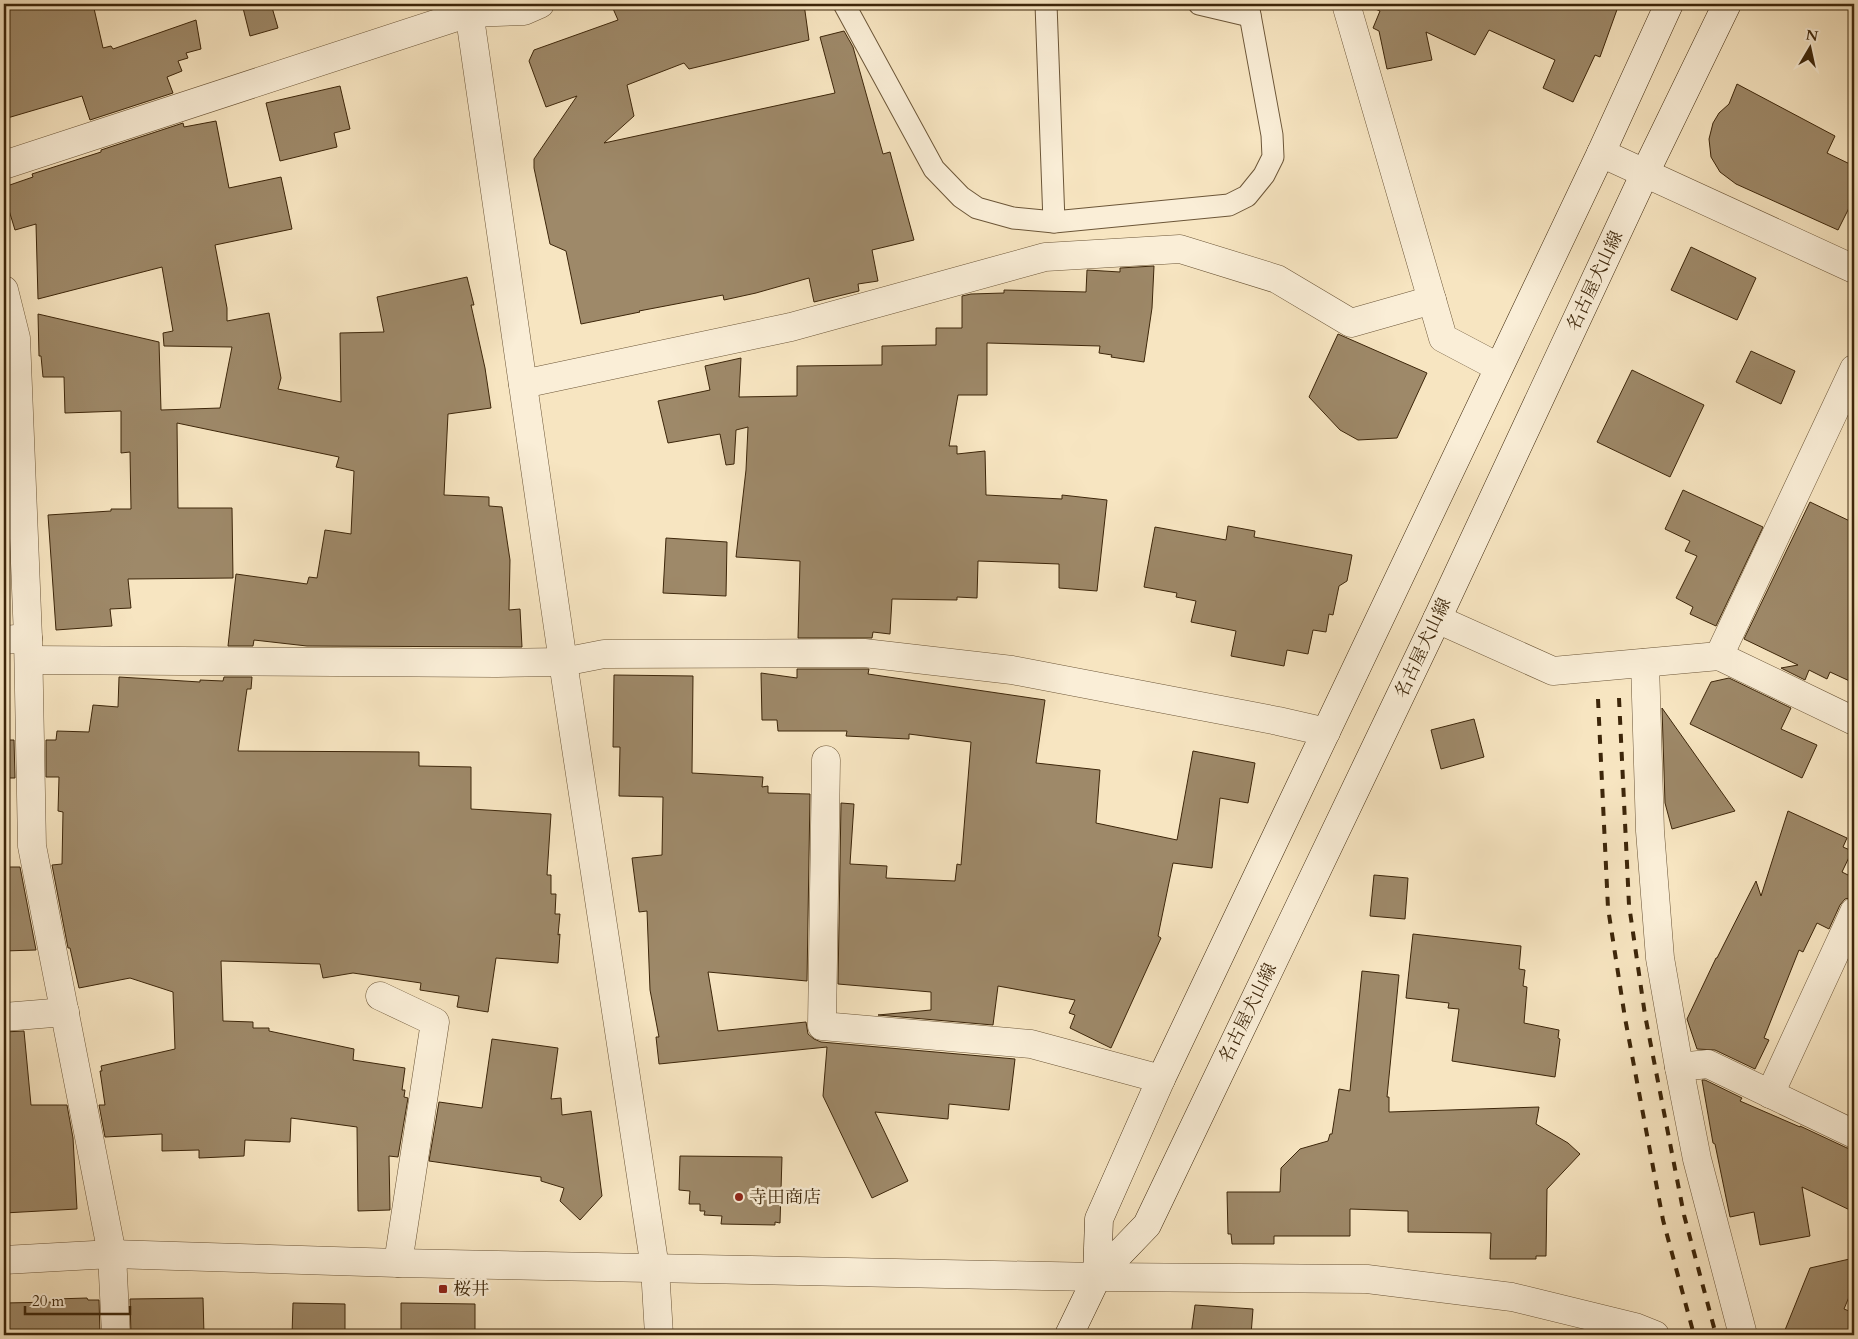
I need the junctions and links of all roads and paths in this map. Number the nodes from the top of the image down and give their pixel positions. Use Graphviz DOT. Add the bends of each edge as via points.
graph roads {
  1 [pos="540,4"];
  2 [pos="844,4"];
  3 [pos="1046,4"];
  4 [pos="1199,4"];
  5 [pos="1669,4"];
  6 [pos="1727,4"];
  7 [pos="1347,5"];
  8 [pos="468,9"];
  9 [pos="1249,10"];
  10 [pos="1601,153"];
  11 [pos="4,165"];
  12 [pos="1645,173"];
  13 [pos="1054,222"];
  14 [pos="1854,269"];
  15 [pos="4,290"];
  16 [pos="1432,300"];
  17 [pos="1498,368"];
  18 [pos="1854,370"];
  19 [pos="523,384"];
  20 [pos="1437,619"];
  21 [pos="20,646"];
  22 [pos="1719,656"];
  23 [pos="563,662"];
  24 [pos="1645,663"];
  25 [pos="1854,721"];
  26 [pos="1326,732"];
  27 [pos="826,760"];
  28 [pos="1854,915"];
  29 [pos="380,996"];
  30 [pos="65,1012"];
  31 [pos="4,1017"];
  32 [pos="1679,1067"];
  33 [pos="1161,1079"];
  34 [pos="1770,1094"];
  35 [pos="1854,1134"];
  36 [pos="112,1254"];
  37 [pos="4,1260"];
  38 [pos="398,1263"];
  39 [pos="655,1268"];
  40 [pos="1097,1278"];
  41 [pos="1641,1333"];
  42 [pos="116,1335"];
  43 [pos="660,1335"];
  44 [pos="1070,1335"];
  45 [pos="1743,1335"];
  1 -- 8 [label="street" via="524,11"];
  2 -- 13 [label="lane" via="934,169 977,208 1013,218"];
  3 -- 13 [label="lane"];
  4 -- 9 [label="lane"];
  5 -- 10 [label="street, 名古屋犬山線"];
  6 -- 12 [label="street, 名古屋犬山線"];
  7 -- 16 [label="street"];
  8 -- 11 [label="street"];
  8 -- 19 [label="street"];
  9 -- 13 [label="lane" via="1272,135 1273,157 1247,196 1229,205"];
  10 -- 12 [label="street"];
  10 -- 17 [label="street, 名古屋犬山線"];
  12 -- 14 [label="street"];
  12 -- 20 [label="street, 名古屋犬山線"];
  15 -- 21 [label="street" via="16,338"];
  16 -- 17 [label="street" via="1443,338"];
  16 -- 19 [label="street" via="1351,323 1277,279 1180,249 1045,257 791,327"];
  17 -- 26 [label="street, 名古屋犬山線"];
  18 -- 22 [label="street"];
  19 -- 23 [label="street"];
  20 -- 24 [label="street" via="1553,671"];
  20 -- 40 [label="street, 名古屋犬山線" via="1147,1225"];
  21 -- 23 [label="street" via="497,663"];
  21 -- 30 [label="street" via="32,846"];
  22 -- 24 [label="street"];
  22 -- 25 [label="street"];
  23 -- 26 [label="street" via="604,654 864,653 1012,670"];
  23 -- 39 [label="street"];
  24 -- 32 [label="street" via="1650,831 1660,958"];
  26 -- 33 [label="street, 名古屋犬山線"];
  27 -- 33 [label="street" via="822,1026 1031,1044"];
  28 -- 34 [label="street"];
  29 -- 38 [label="street" via="435,1022"];
  30 -- 31 [label="street"];
  30 -- 36 [label="street"];
  32 -- 34 [label="street" via="1708,1064"];
  32 -- 45 [label="street" via="1697,1159"];
  33 -- 40 [label="street, 名古屋犬山線" via="1099,1219"];
  34 -- 35 [label="street"];
  36 -- 37 [label="street"];
  36 -- 38 [label="street"];
  36 -- 42 [label="street"];
  38 -- 39 [label="street"];
  39 -- 40 [label="street"];
  39 -- 43 [label="street"];
  40 -- 41 [label="street" via="1367,1279 1512,1297"];
  40 -- 44 [label="street, 名古屋犬山線"];
}
